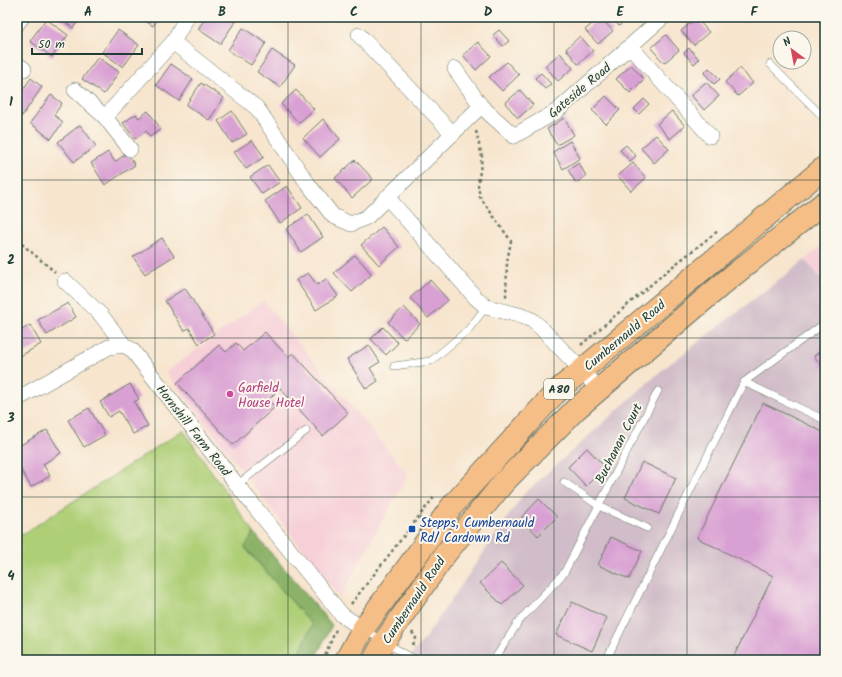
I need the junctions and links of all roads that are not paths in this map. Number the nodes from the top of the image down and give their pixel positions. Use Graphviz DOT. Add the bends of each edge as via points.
graph roads {
  1 [pos="22,17"];
  2 [pos="187,17"];
  3 [pos="663,17"];
  4 [pos="17,24"];
  5 [pos="360,35"];
  6 [pos="173,42"];
  7 [pos="630,46"];
  8 [pos="770,64"];
  9 [pos="455,69"];
  10 [pos="75,90"];
  11 [pos="477,111"];
  12 [pos="105,117"];
  13 [pos="825,119"];
  14 [pos="453,134"];
  15 [pos="710,136"];
  16 [pos="130,149"];
  17 [pos="825,167"];
  18 [pos="387,197"];
  19 [pos="825,202"];
  20 [pos="65,281"];
  21 [pos="486,307"];
  22 [pos="825,323"];
  23 [pos="124,345"];
  24 [pos="394,366"];
  25 [pos="581,370"];
  26 [pos="744,382"];
  27 [pos="599,389"];
  28 [pos="658,391"];
  29 [pos="17,399"];
  30 [pos="825,420"];
  31 [pos="306,431"];
  32 [pos="564,482"];
  33 [pos="237,485"];
  34 [pos="599,506"];
  35 [pos="647,528"];
  36 [pos="363,629"];
  37 [pos="379,651"];
  38 [pos="346,660"];
  39 [pos="416,660"];
  40 [pos="494,660"];
  41 [pos="606,660"];
  1 -- 4 [label="street"];
  2 -- 6 [label="street"];
  3 -- 7 [label="street, Gateside Road"];
  5 -- 14 [label="street"];
  6 -- 12 [label="street"];
  6 -- 18 [label="street" via="257,108 308,184 333,216 351,224 367,217"];
  7 -- 11 [label="street, Gateside Road" via="557,111 514,136"];
  7 -- 15 [label="street"];
  8 -- 13 [label="lane"];
  9 -- 11 [label="street"];
  10 -- 12 [label="street"];
  11 -- 14 [label="street"];
  12 -- 16 [label="street"];
  14 -- 18 [label="street"];
  17 -- 25 [label="main road, Cumbernauld Road / A80"];
  18 -- 21 [label="street"];
  19 -- 27 [label="main road, Cumbernauld Road / A80" via="726,281"];
  20 -- 23 [label="street, Hornshill Farm Road" via="101,315"];
  21 -- 24 [label="lane" via="468,330 432,362"];
  21 -- 25 [label="street" via="532,320"];
  22 -- 26 [label="lane"];
  23 -- 29 [label="street" via="109,347"];
  23 -- 33 [label="street, Hornshill Farm Road" via="132,350"];
  25 -- 27 [label="street"];
  25 -- 36 [label="main road, Cumbernauld Road / A80" via="557,391 452,506"];
  26 -- 30 [label="lane"];
  26 -- 41 [label="lane"];
  27 -- 37 [label="main road, Cumbernauld Road / A80" via="504,482 446,553"];
  28 -- 34 [label="lane, Buchanan Court"];
  31 -- 33 [label="lane"];
  32 -- 34 [label="lane, Buchanan Court"];
  33 -- 36 [label="street, Hornshill Farm Road" via="342,615"];
  34 -- 35 [label="lane, Buchanan Court"];
  34 -- 40 [label="lane, Buchanan Court" via="564,573 519,621"];
  36 -- 37 [label="lane"];
  36 -- 38 [label="main road, Cumbernauld Road / A80"];
  37 -- 39 [label="lane"];
}
